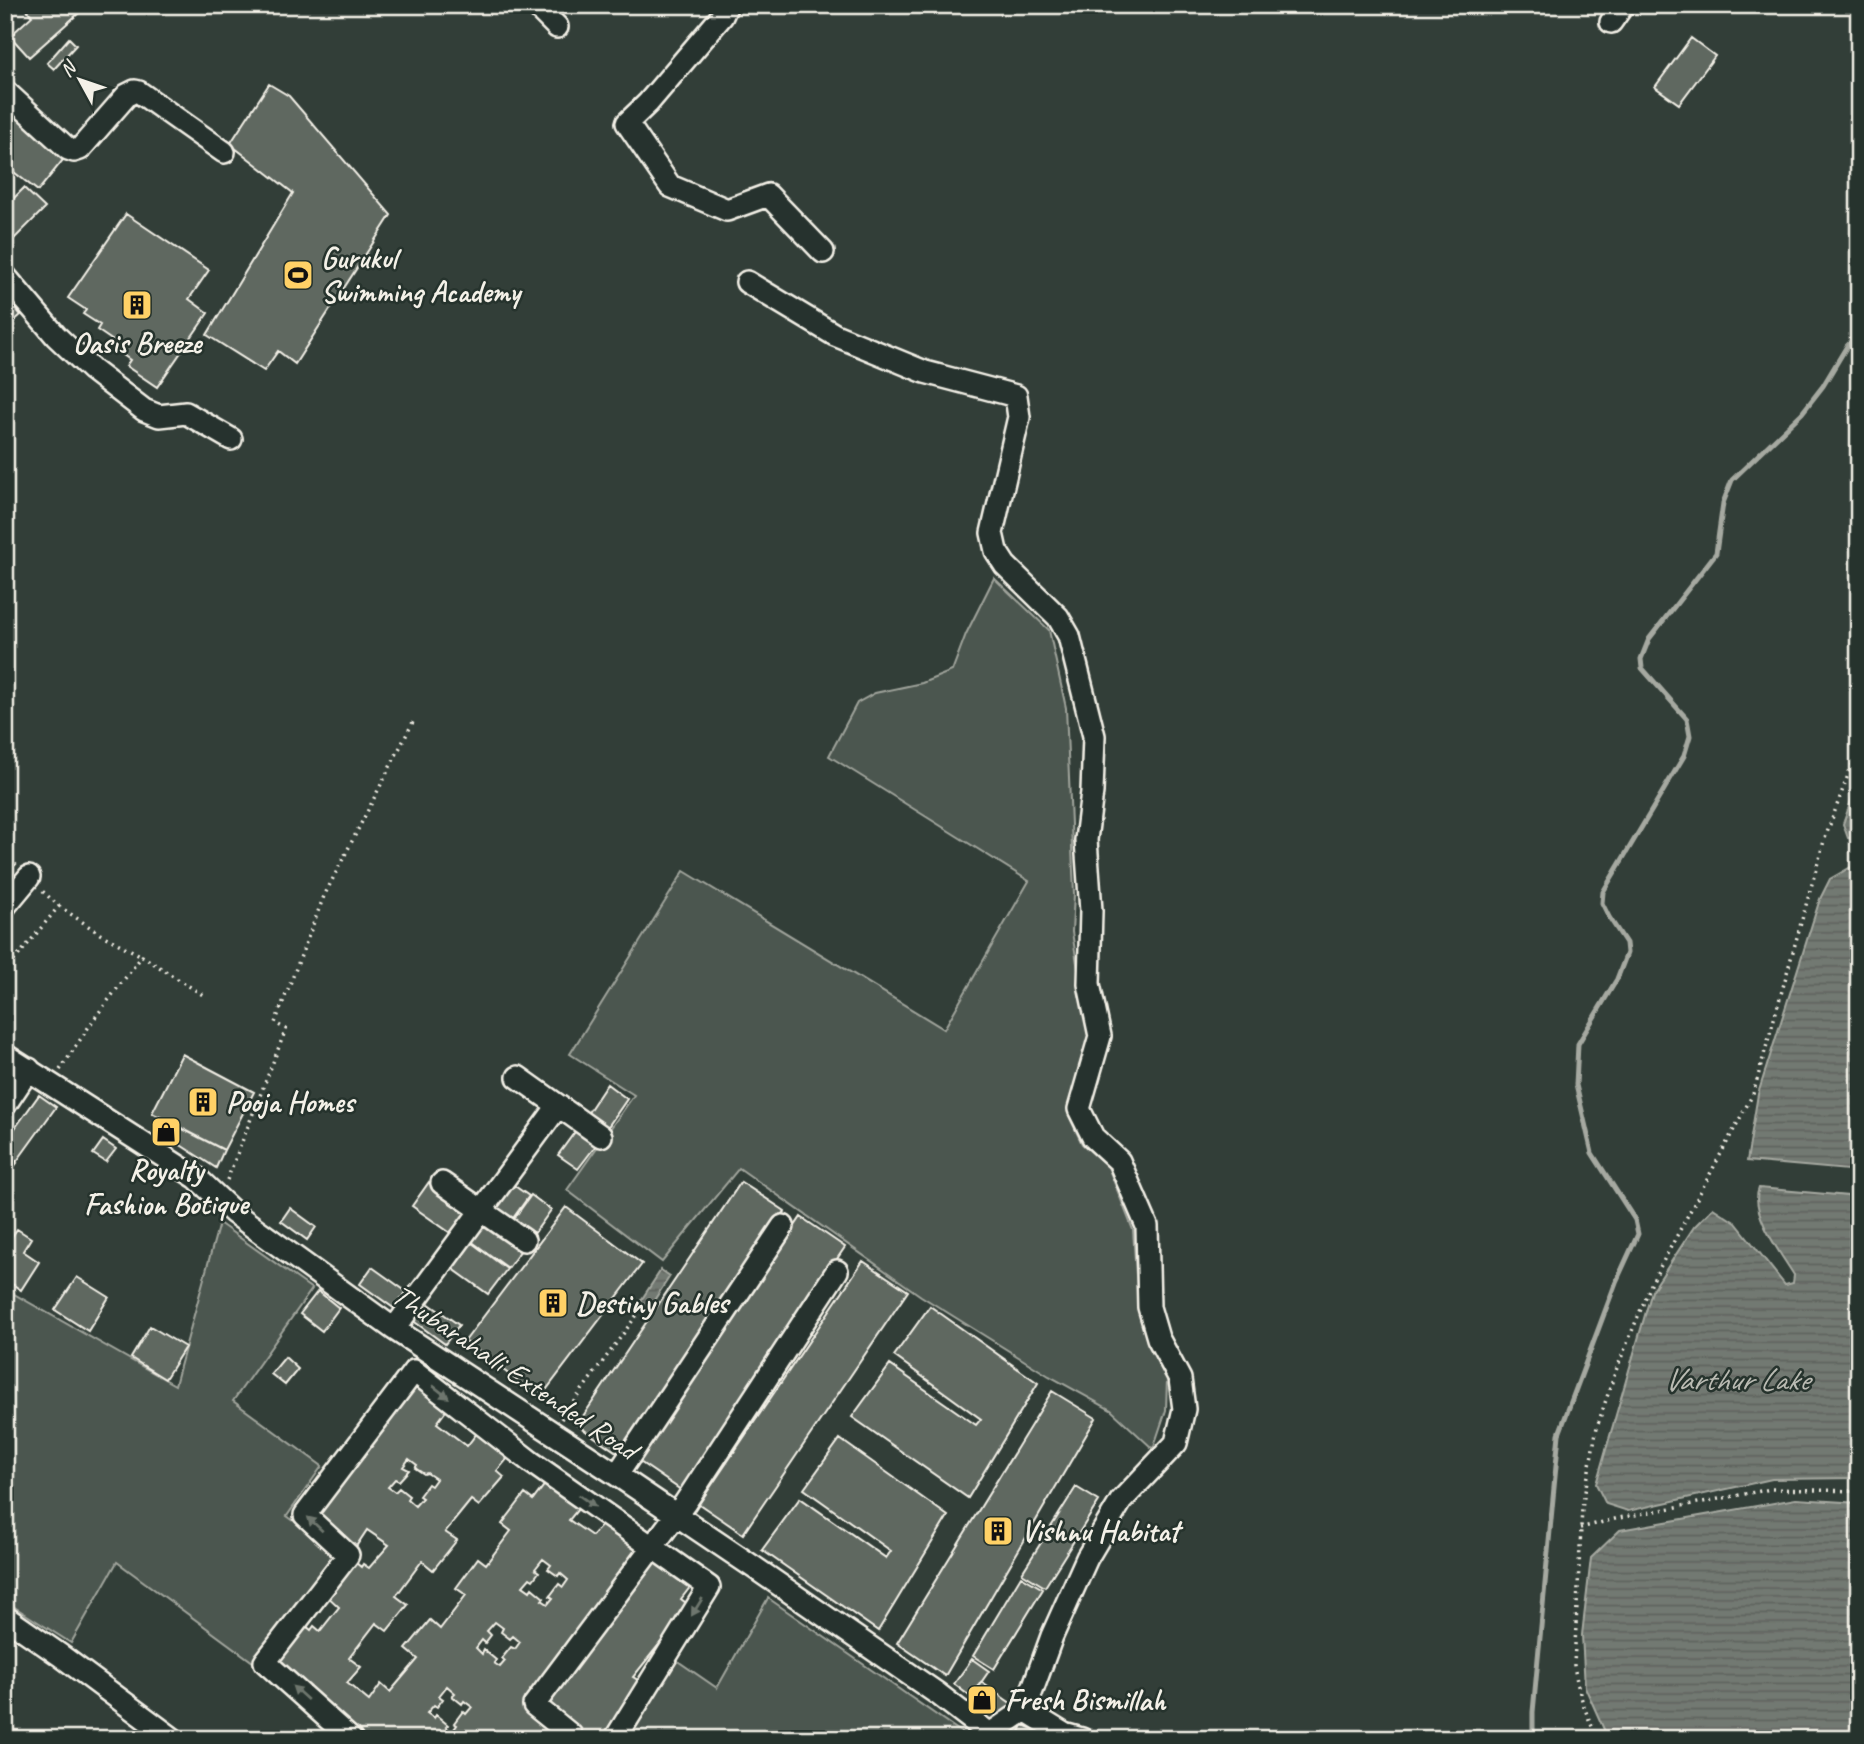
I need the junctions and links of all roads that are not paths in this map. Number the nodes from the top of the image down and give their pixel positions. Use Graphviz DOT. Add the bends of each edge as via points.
graph roads {
  1 [pos="535,5"];
  2 [pos="727,5"];
  3 [pos="557,27"];
  4 [pos="5,91"];
  5 [pos="224,152"];
  6 [pos="823,252"];
  7 [pos="5,276"];
  8 [pos="747,282"];
  9 [pos="231,439"];
  10 [pos="29,877"];
  11 [pos="5,906"];
  12 [pos="5,1055"];
  13 [pos="29,1069"];
  14 [pos="518,1077"];
  15 [pos="5,1105"];
  16 [pos="558,1106"];
  17 [pos="601,1136"];
  18 [pos="442,1183"];
  19 [pos="481,1210"];
  20 [pos="783,1226"];
  21 [pos="524,1240"];
  22 [pos="837,1271"];
  23 [pos="394,1329"];
  24 [pos="547,1429"];
  25 [pos="527,1459"];
  26 [pos="617,1475"];
  27 [pos="676,1515"];
  28 [pos="652,1547"];
  29 [pos="5,1617"];
  30 [pos="1025,1710"];
  31 [pos="146,1731"];
  32 [pos="991,1736"];
  33 [pos="173,1739"];
  34 [pos="351,1739"];
  35 [pos="568,1739"];
  36 [pos="615,1739"];
  37 [pos="1082,1739"];
  1 -- 3 [label="street"];
  2 -- 6 [label="street" via="627,123 670,186 727,210 768,195"];
  4 -- 5 [label="street" via="74,151 135,91"];
  7 -- 9 [label="street" via="56,336 144,410 159,416 186,414"];
  8 -- 30 [label="street" via="835,335 925,372 1016,396 1019,418 992,533 996,551 1058,617 1069,636 1094,736 1086,840 1091,911 1089,984 1100,1036 1079,1109 1093,1137 1119,1161 1147,1226 1150,1307 1158,1338 1180,1379 1184,1409 1175,1443 1121,1501 1087,1558"];
  10 -- 11 [label="street"];
  12 -- 13 [label="street, Thubarahalli Extended Road"];
  13 -- 15 [label="street"];
  13 -- 23 [label="street, Thubarahalli Extended Road" via="197,1178 234,1213"];
  14 -- 16 [label="street"];
  16 -- 17 [label="street"];
  16 -- 19 [label="street"];
  18 -- 19 [label="street"];
  19 -- 21 [label="street"];
  19 -- 23 [label="street"];
  20 -- 26 [label="street"];
  22 -- 27 [label="street"];
  23 -- 24 [label="street, Thubarahalli Extended Road"];
  24 -- 25 [label="street"];
  24 -- 26 [label="street, Thubarahalli Extended Road"];
  25 -- 28 [label="street, one-way"];
  34 -- 25 [label="street, one-way" via="265,1662 348,1555 305,1515 414,1371"];
  26 -- 27 [label="street, Thubarahalli Extended Road"];
  27 -- 28 [label="street"];
  27 -- 32 [label="street, Thubarahalli Extended Road" via="938,1694"];
  28 -- 35 [label="street" via="534,1705 571,1735"];
  28 -- 36 [label="street, one-way" via="709,1587"];
  29 -- 31 [label="street"];
  30 -- 32 [label="street"];
  30 -- 37 [label="street" via="1064,1734"];
  31 -- 33 [label="street"];
}
